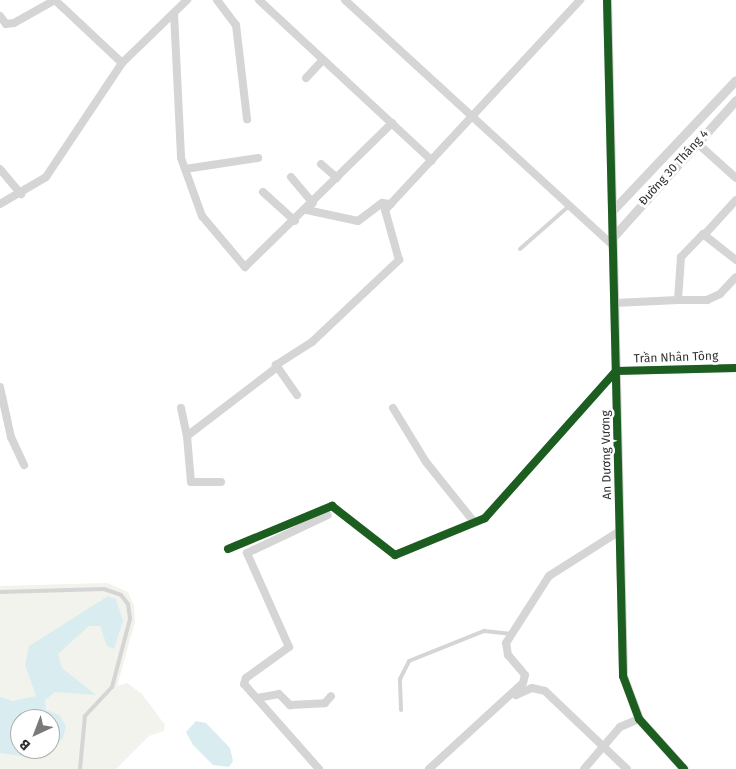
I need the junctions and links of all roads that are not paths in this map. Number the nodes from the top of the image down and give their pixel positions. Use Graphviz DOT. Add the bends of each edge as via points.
graph roads {
  1 [pos="55,0"];
  2 [pos="187,0"];
  3 [pos="217,0"];
  4 [pos="259,0"];
  5 [pos="345,0"];
  6 [pos="580,0"];
  7 [pos="607,0"];
  8 [pos="174,13"];
  9 [pos="0,16"];
  10 [pos="323,60"];
  11 [pos="122,63"];
  12 [pos="306,78"];
  13 [pos="736,80"];
  14 [pos="736,100"];
  15 [pos="247,119"];
  16 [pos="472,119"];
  17 [pos="392,123"];
  18 [pos="697,142"];
  19 [pos="258,158"];
  20 [pos="432,161"];
  21 [pos="321,164"];
  22 [pos="0,169"];
  23 [pos="185,169"];
  24 [pos="291,177"];
  25 [pos="337,178"];
  26 [pos="736,178"];
  27 [pos="263,192"];
  28 [pos="21,194"];
  29 [pos="736,200"];
  30 [pos="313,203"];
  31 [pos="0,204"];
  32 [pos="392,204"];
  33 [pos="568,207"];
  34 [pos="307,210"];
  35 [pos="612,211"];
  36 [pos="295,221"];
  37 [pos="705,234"];
  38 [pos="613,241"];
  39 [pos="520,249"];
  40 [pos="736,260"];
  41 [pos="736,277"];
  42 [pos="678,300"];
  43 [pos="615,303"];
  44 [pos="276,368"];
  45 [pos="736,368"];
  46 [pos="616,371"];
  47 [pos="0,387"];
  48 [pos="297,394"];
  49 [pos="181,408"];
  50 [pos="393,408"];
  51 [pos="187,436"];
  52 [pos="24,465"];
  53 [pos="221,482"];
  54 [pos="328,515"];
  55 [pos="474,522"];
  56 [pos="620,531"];
  57 [pos="228,549"];
  58 [pos="0,592"];
  59 [pos="511,634"];
  60 [pos="278,685"];
  61 [pos="279,694"];
  62 [pos="331,696"];
  63 [pos="257,698"];
  64 [pos="401,710"];
  65 [pos="639,719"];
  66 [pos="604,747"];
  67 [pos="593,760"];
  68 [pos="80,769"];
  69 [pos="319,769"];
  70 [pos="429,769"];
  71 [pos="438,769"];
  72 [pos="584,769"];
  73 [pos="594,769"];
  74 [pos="626,769"];
  75 [pos="684,769"];
  1 -- 9 [label="street" via="14,23 6,24"];
  1 -- 11 [label="street"];
  2 -- 8 [label="street"];
  3 -- 15 [label="street" via="236,25"];
  4 -- 10 [label="street"];
  5 -- 16 [label="street"];
  6 -- 16 [label="street"];
  7 -- 35 [label="street, An Dương Vương"];
  8 -- 11 [label="street"];
  8 -- 23 [label="street" via="179,143"];
  10 -- 12 [label="street"];
  10 -- 17 [label="street"];
  11 -- 28 [label="street" via="60,162"];
  13 -- 35 [label="street, Đường 30 Tháng 4"];
  14 -- 18 [label="street, Đường 30 Tháng 4"];
  16 -- 20 [label="street"];
  16 -- 33 [label="street"];
  17 -- 20 [label="street"];
  17 -- 25 [label="street"];
  18 -- 26 [label="street"];
  18 -- 38 [label="street, Đường 30 Tháng 4"];
  19 -- 23 [label="street"];
  20 -- 32 [label="street"];
  21 -- 25 [label="street"];
  22 -- 28 [label="street"];
  23 -- 36 [label="street" via="202,216 245,267"];
  24 -- 30 [label="street"];
  25 -- 30 [label="street"];
  27 -- 36 [label="street"];
  28 -- 31 [label="street"];
  29 -- 37 [label="street"];
  30 -- 34 [label="street"];
  32 -- 34 [label="street" via="382,204 358,221"];
  32 -- 44 [label="street" via="383,214 399,260 312,342"];
  33 -- 38 [label="street"];
  33 -- 39 [label="lane"];
  34 -- 36 [label="street"];
  35 -- 38 [label="street, An Dương Vương"];
  37 -- 40 [label="street"];
  37 -- 42 [label="street" via="680,258"];
  38 -- 43 [label="street, An Dương Vương"];
  41 -- 42 [label="street" via="720,294 707,300"];
  42 -- 43 [label="street"];
  43 -- 46 [label="street, An Dương Vương"];
  44 -- 48 [label="street"];
  44 -- 51 [label="street"];
  45 -- 46 [label="street, Trần Nhân Tông"];
  46 -- 55 [label="street" via="510,486 492,512"];
  46 -- 56 [label="street, An Dương Vương"];
  47 -- 52 [label="street" via="11,437"];
  49 -- 51 [label="street"];
  50 -- 55 [label="street" via="426,462"];
  51 -- 53 [label="street" via="191,482"];
  54 -- 63 [label="street" via="247,553 289,647 243,681"];
  55 -- 57 [label="street" via="391,555 340,511 327,506"];
  56 -- 59 [label="street" via="555,570"];
  56 -- 65 [label="street, An Dương Vương" via="623,676"];
  58 -- 68 [label="lane" via="104,589 121,596 128,604 130,619 112,687 85,716"];
  59 -- 64 [label="lane" via="484,631 409,661 400,679"];
  59 -- 70 [label="street" via="506,650 524,675 523,683"];
  60 -- 61 [label="street"];
  61 -- 62 [label="street" via="290,705 325,703"];
  61 -- 63 [label="street"];
  63 -- 69 [label="street"];
  65 -- 66 [label="street" via="620,727"];
  65 -- 75 [label="street, An Dương Vương"];
  66 -- 67 [label="street"];
  66 -- 71 [label="street" via="545,691 532,688 517,694"];
  66 -- 74 [label="street"];
  67 -- 72 [label="street"];
  67 -- 73 [label="street"];
}
